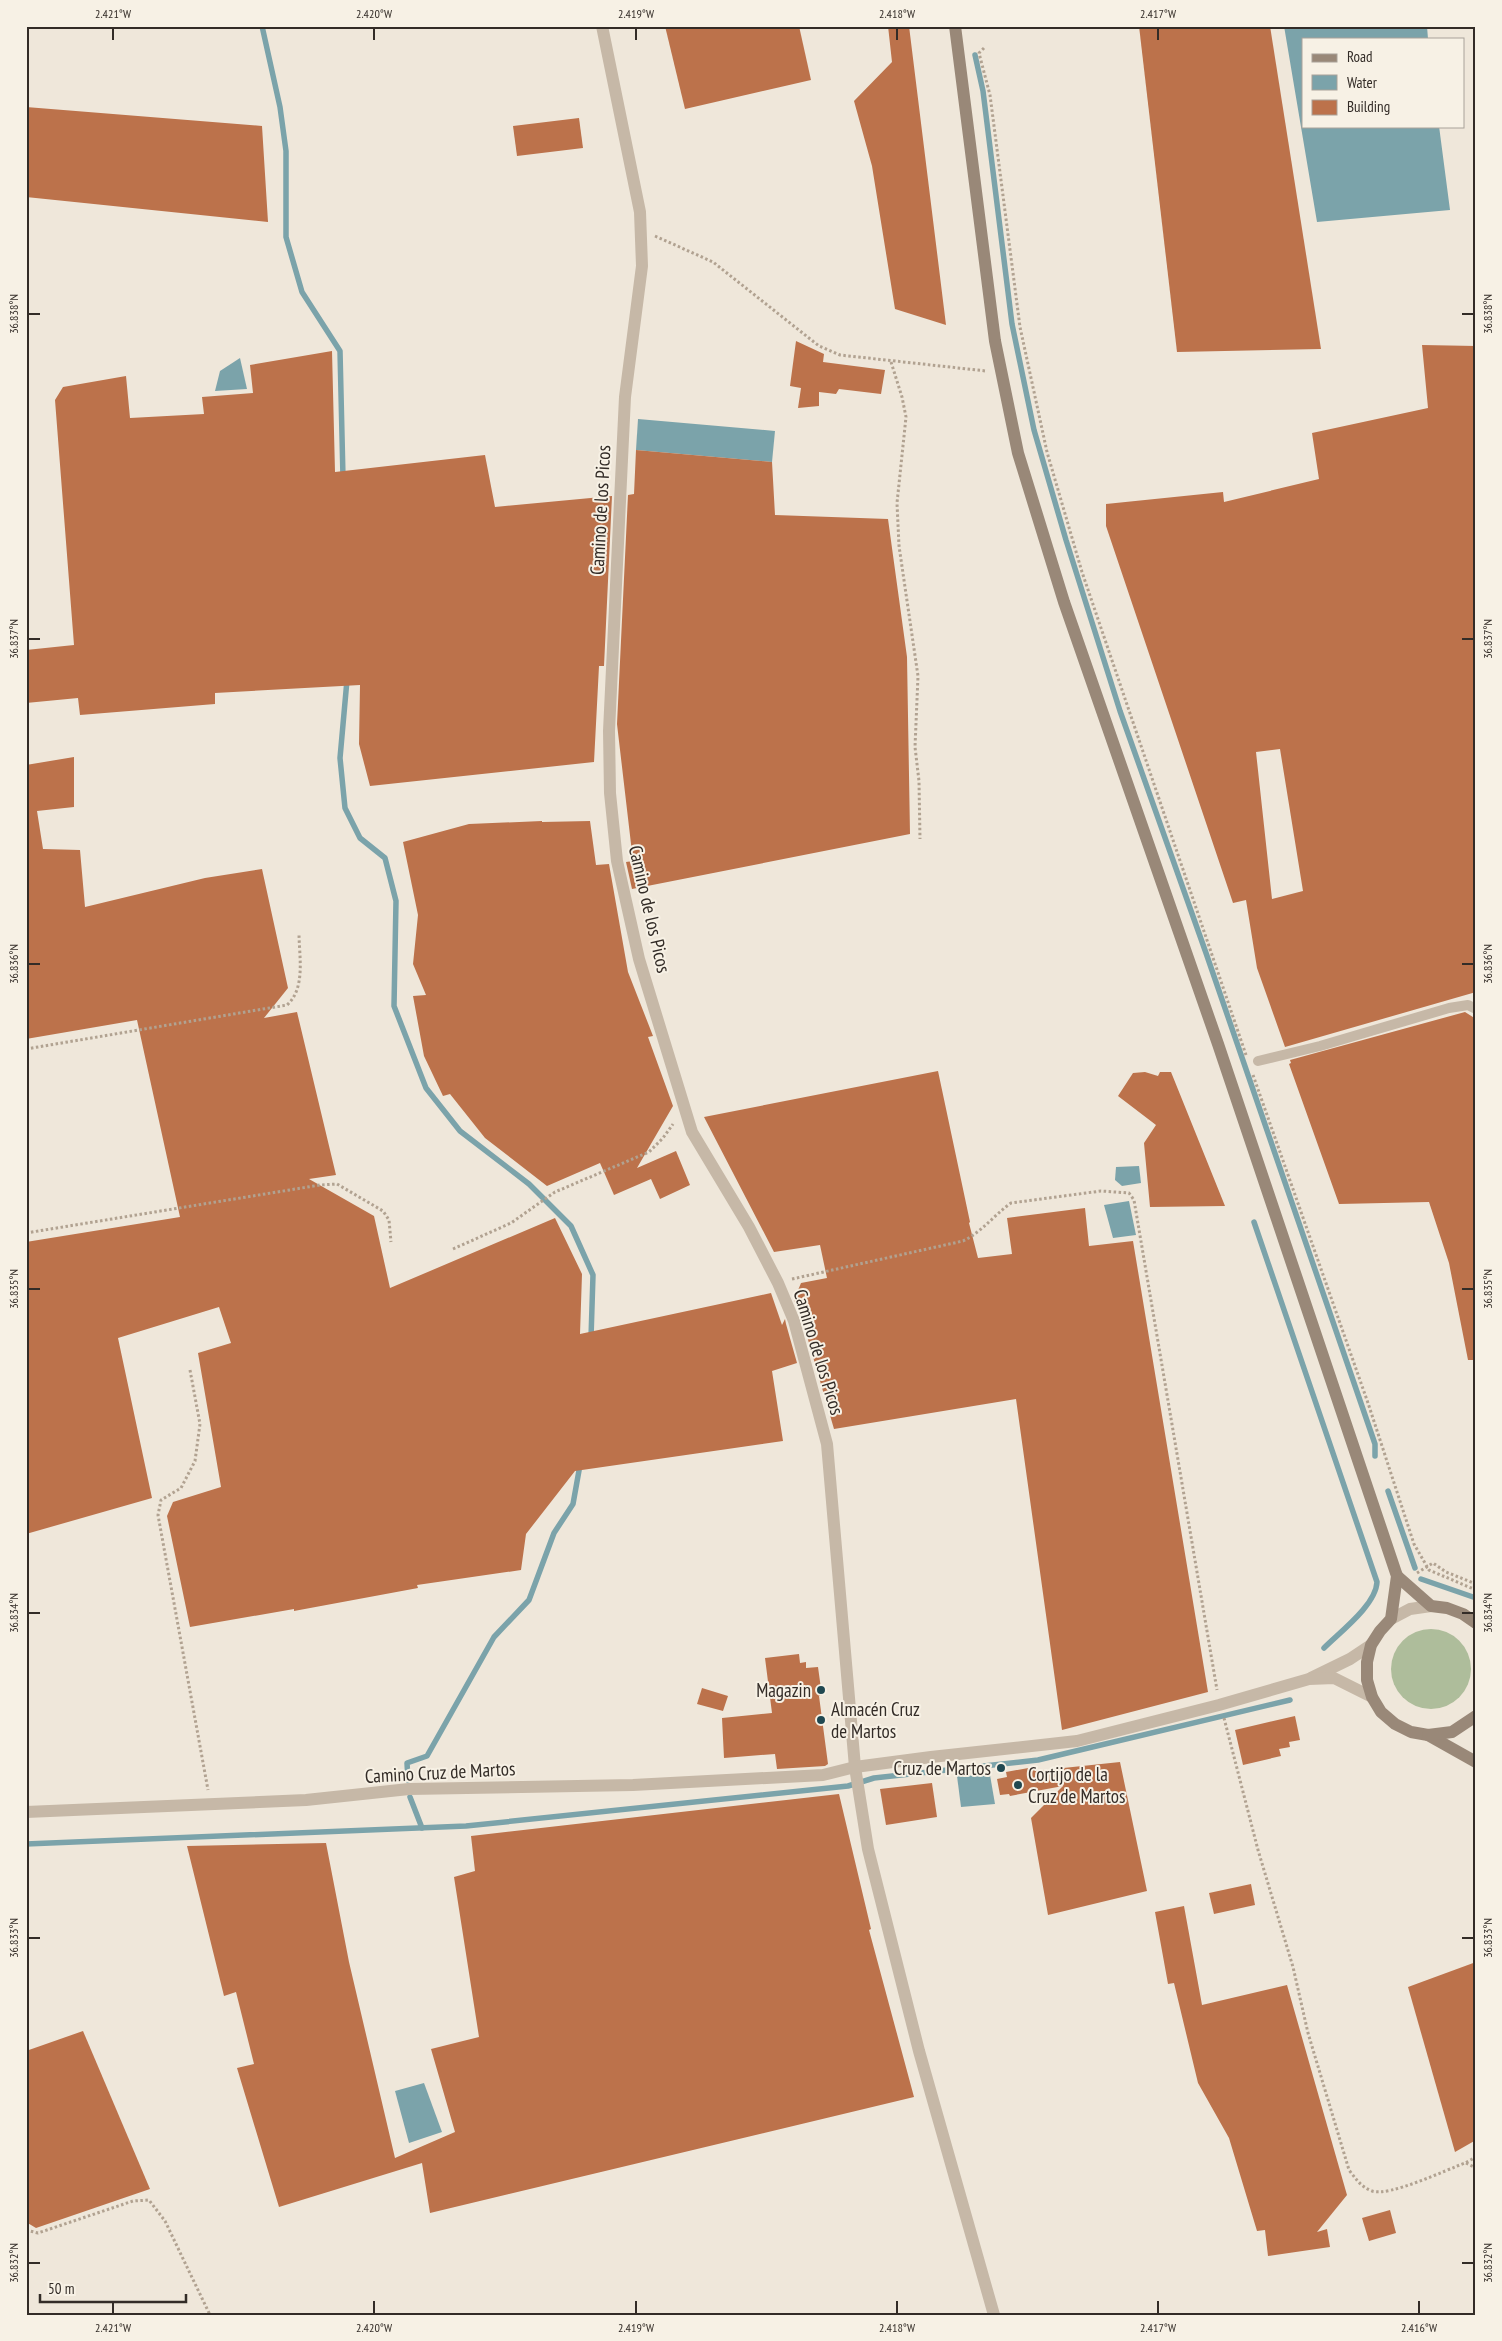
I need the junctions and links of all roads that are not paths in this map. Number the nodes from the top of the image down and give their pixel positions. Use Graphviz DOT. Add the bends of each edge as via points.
graph roads {
  1 [pos="602,26"];
  2 [pos="955,26"];
  3 [pos="1476,1009"];
  4 [pos="1252,1063"];
  5 [pos="1397,1576"];
  6 [pos="1430,1606"];
  7 [pos="1463,1614"];
  8 [pos="1476,1616"];
  9 [pos="1391,1619"];
  10 [pos="1476,1623"];
  11 [pos="1371,1645"];
  12 [pos="1309,1679"];
  13 [pos="1372,1697"];
  14 [pos="1476,1716"];
  15 [pos="1428,1735"];
  16 [pos="1476,1762"];
  17 [pos="855,1767"];
  18 [pos="26,1812"];
  19 [pos="994,2315"];
  1 -- 17 [label="street, Camino de los Picos" via="640,212 642,266 625,397 609,730 610,793 617,862 640,958 692,1132 778,1283 794,1321 828,1444"];
  2 -- 5 [label="main road" via="994,331 1018,454 1064,602 1218,1044"];
  3 -- 4 [label="lane" via="1468,1005 1449,1008"];
  5 -- 6 [label="main road"];
  5 -- 9 [label="main road"];
  6 -- 7 [label="main road"];
  6 -- 9 [label="street" via="1410,1609"];
  7 -- 8 [label="street"];
  7 -- 10 [label="main road"];
  9 -- 11 [label="main road"];
  11 -- 12 [label="street"];
  11 -- 13 [label="main road" via="1367,1680"];
  12 -- 13 [label="street" via="1334,1678"];
  12 -- 17 [label="street" via="1077,1741"];
  13 -- 15 [label="main road" via="1394,1724"];
  14 -- 15 [label="main road" via="1452,1732"];
  15 -- 16 [label="main road"];
  17 -- 18 [label="street, Camino Cruz de Martos" via="823,1775 633,1785 409,1789 306,1800"];
  17 -- 19 [label="street, Camino de los Picos" via="868,1849 917,2042"];
}
